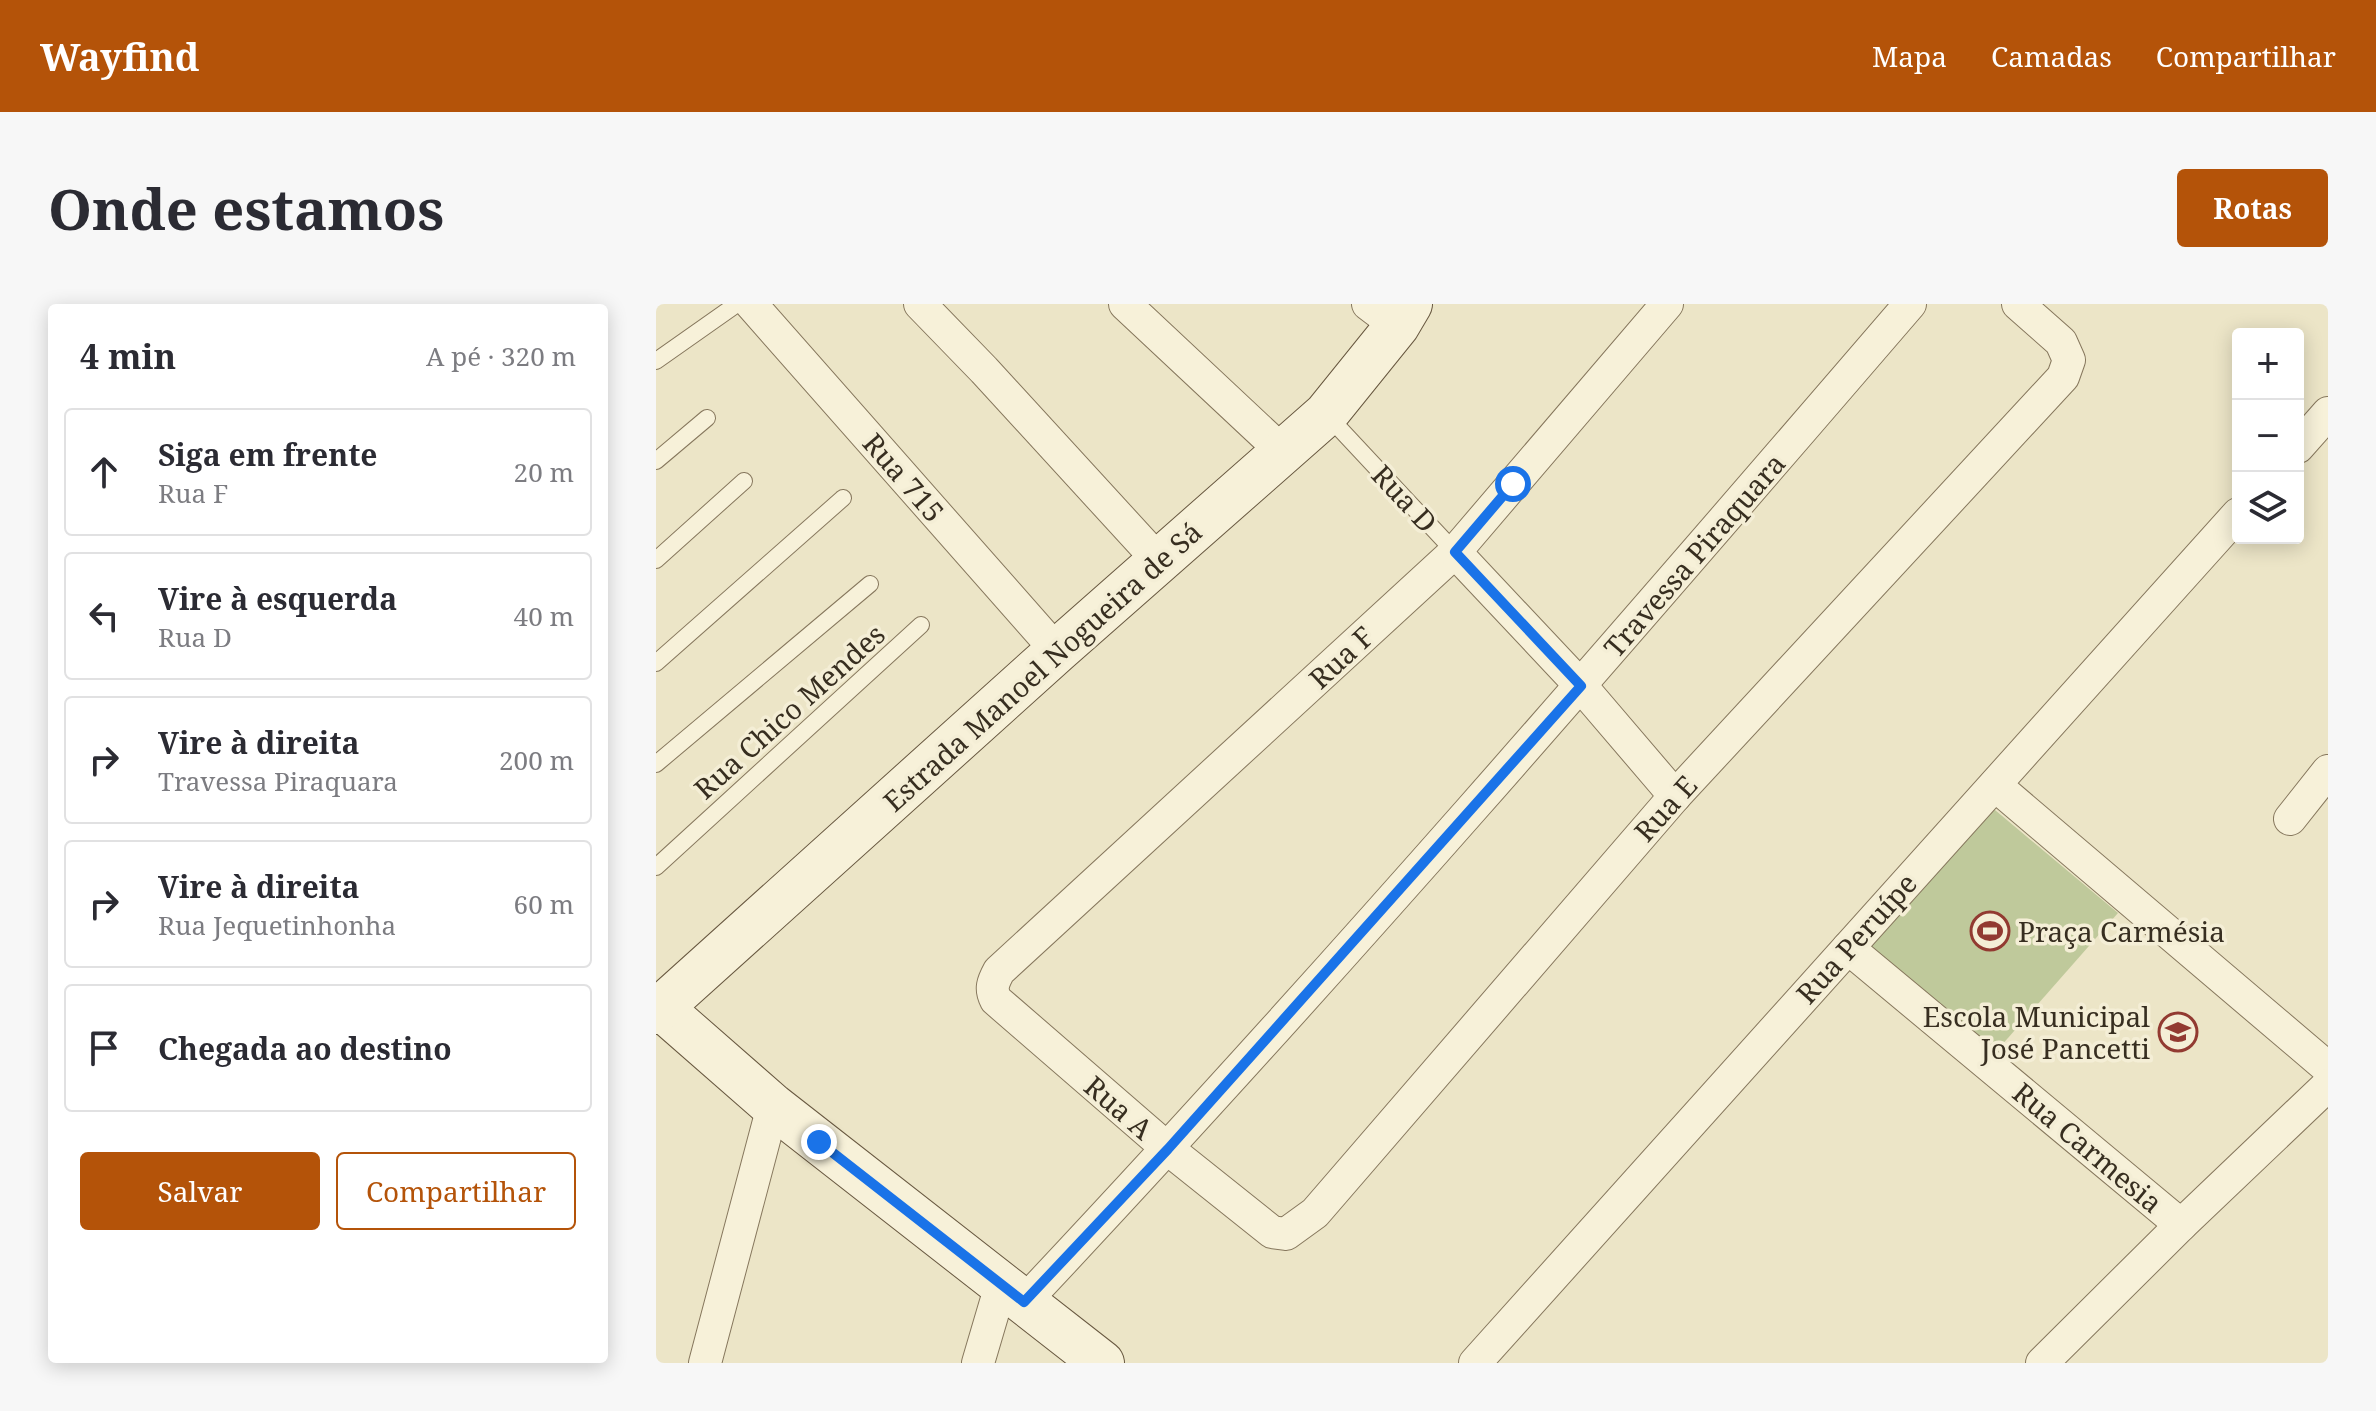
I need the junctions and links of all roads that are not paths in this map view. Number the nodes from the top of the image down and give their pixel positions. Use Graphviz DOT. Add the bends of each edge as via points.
graph roads {
  1 [pos="737,304"];
  2 [pos="751,304"];
  3 [pos="920,304"];
  4 [pos="1125,304"];
  5 [pos="1667,304"];
  6 [pos="1910,304"];
  7 [pos="2018,304"];
  8 [pos="1392,311"];
  9 [pos="656,361"];
  10 [pos="2328,413"];
  11 [pos="1326,414"];
  12 [pos="707,418"];
  13 [pos="2304,440"];
  14 [pos="1283,452"];
  15 [pos="656,461"];
  16 [pos="744,481"];
  17 [pos="843,498"];
  18 [pos="2232,521"];
  19 [pos="1455,552"];
  20 [pos="656,560"];
  21 [pos="1159,561"];
  22 [pos="870,584"];
  23 [pos="921,625"];
  24 [pos="1057,651"];
  25 [pos="656,663"];
  26 [pos="1581,686"];
  27 [pos="656,764"];
  28 [pos="2328,771"];
  29 [pos="1995,785"];
  30 [pos="1675,796"];
  31 [pos="2290,819"];
  32 [pos="656,867"];
  33 [pos="1848,948"];
  34 [pos="992,986"];
  35 [pos="658,1007"];
  36 [pos="2328,1068"];
  37 [pos="2328,1085"];
  38 [pos="773,1106"];
  39 [pos="1168,1149"];
  40 [pos="1257,1220"];
  41 [pos="2181,1225"];
  42 [pos="1013,1293"];
  43 [pos="705,1363"];
  44 [pos="978,1363"];
  45 [pos="1102,1363"];
  46 [pos="1475,1363"];
  47 [pos="2042,1363"];
  1 -- 9 [label="lane"];
  2 -- 24 [label="street, Rua 715"];
  3 -- 21 [label="street"];
  4 -- 14 [label="street"];
  5 -- 19 [label="street, Rua F"];
  6 -- 26 [label="street, Travessa Piraquara"];
  7 -- 30 [label="street, Rua E" via="2061,342 2069,360 2063,377"];
  8 -- 11 [label="main road, Estrada Manoel Nogueira de Sá"];
  10 -- 13 [label="street"];
  11 -- 14 [label="main road, Estrada Manoel Nogueira de Sá"];
  11 -- 19 [label="lane, Rua D"];
  12 -- 15 [label="lane"];
  14 -- 21 [label="main road, Estrada Manoel Nogueira de Sá"];
  16 -- 20 [label="lane"];
  17 -- 25 [label="lane"];
  18 -- 29 [label="street, Rua Peruípe"];
  19 -- 26 [label="street, Rua D"];
  19 -- 34 [label="street, Rua F" via="999,971"];
  21 -- 24 [label="main road, Estrada Manoel Nogueira de Sá"];
  22 -- 27 [label="lane"];
  23 -- 32 [label="lane, Rua Chico Mendes"];
  24 -- 35 [label="main road, Estrada Manoel Nogueira de Sá"];
  26 -- 30 [label="street, Rua D"];
  26 -- 39 [label="street, Travessa Piraquara"];
  28 -- 31 [label="street"];
  29 -- 33 [label="street, Rua Peruípe"];
  29 -- 36 [label="street"];
  30 -- 40 [label="street, Rua E" via="1315,1213 1286,1234 1272,1232"];
  33 -- 41 [label="street, Rua Carmesia"];
  33 -- 46 [label="street, Rua Peruípe"];
  34 -- 39 [label="street, Rua A" via="996,1000"];
  35 -- 38 [label="main road"];
  37 -- 41 [label="street"];
  38 -- 42 [label="main road"];
  38 -- 43 [label="street"];
  39 -- 40 [label="street, Rua A"];
  39 -- 42 [label="street, Travessa Piraquara"];
  41 -- 47 [label="street"];
  42 -- 44 [label="street"];
  42 -- 45 [label="main road"];
}
